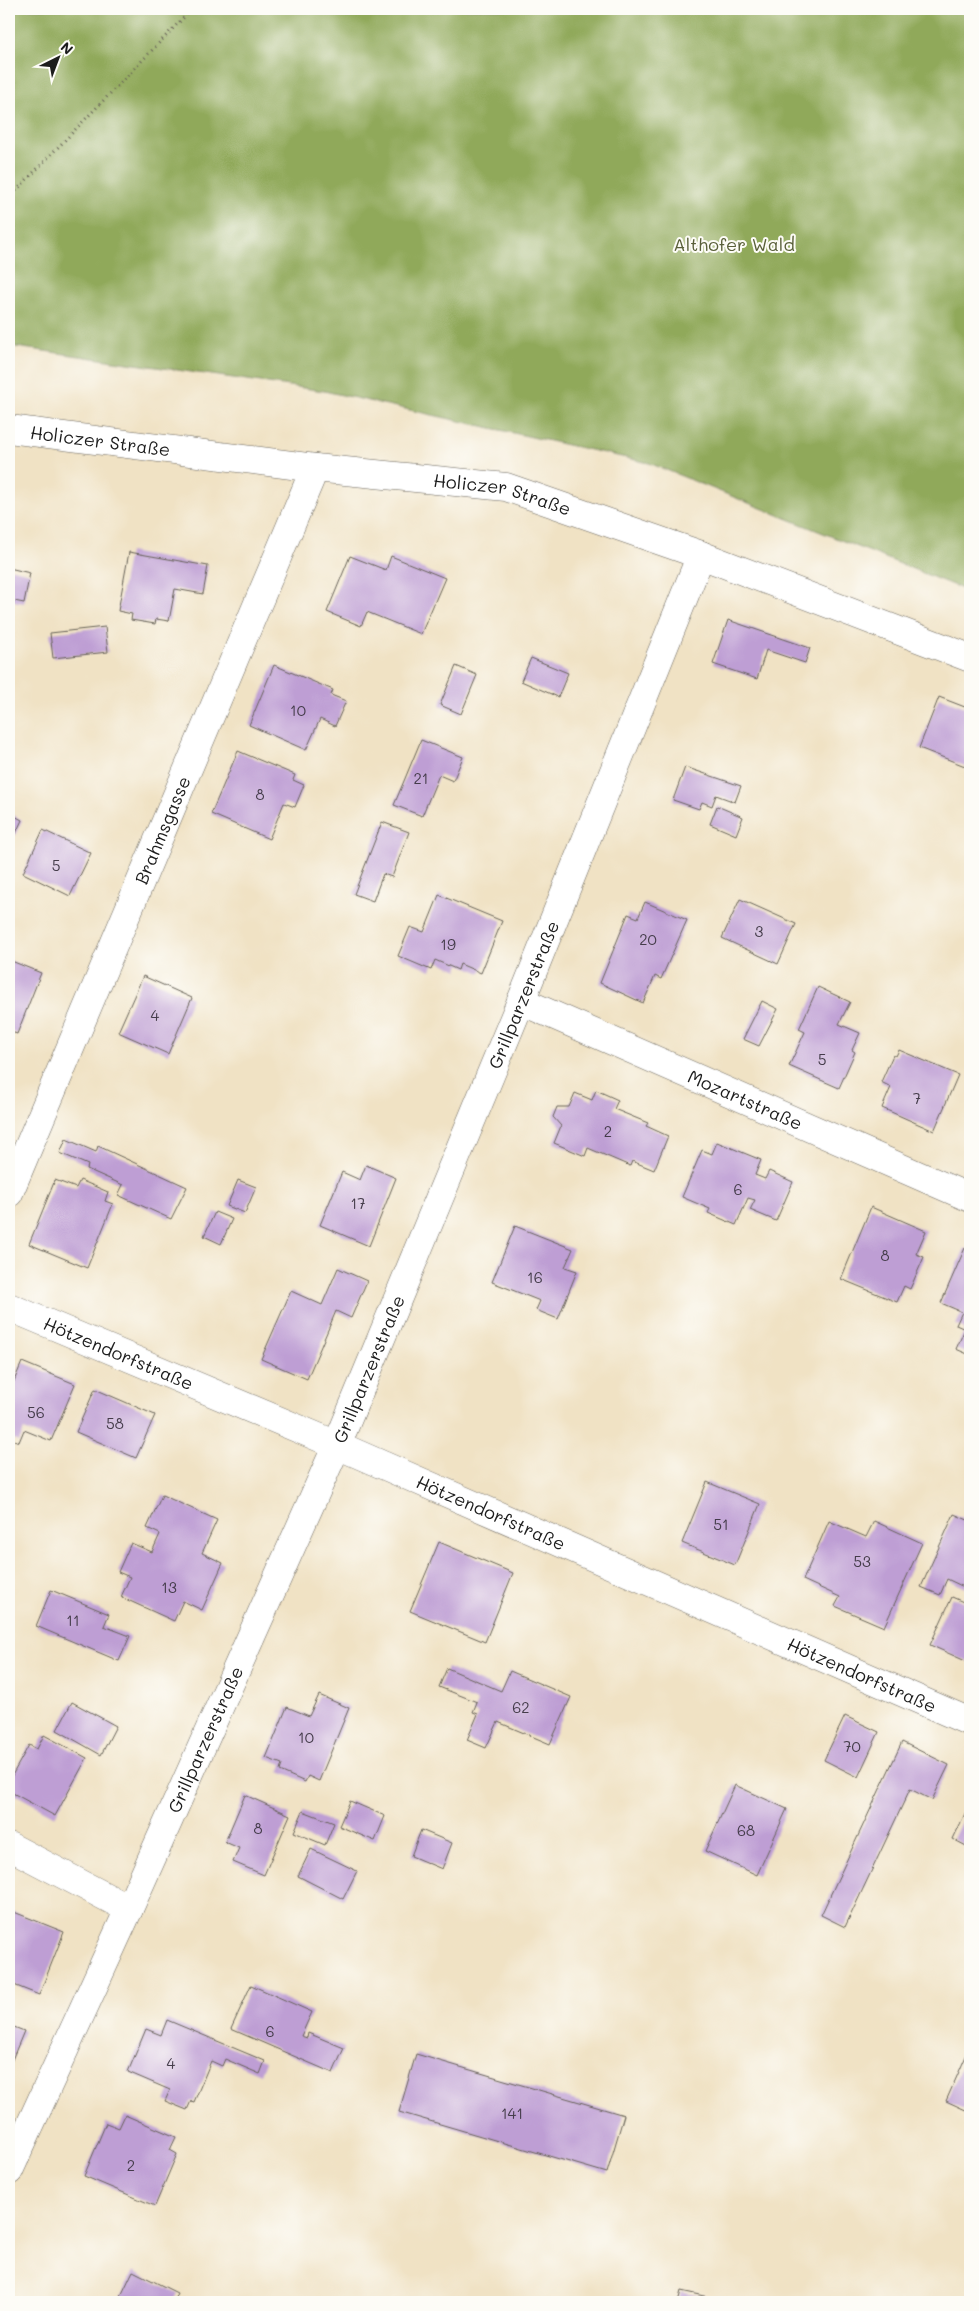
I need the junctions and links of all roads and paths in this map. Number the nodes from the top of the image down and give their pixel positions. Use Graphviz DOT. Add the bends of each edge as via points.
graph roads {
  1 [pos="192,9"];
  2 [pos="9,198"];
  3 [pos="9,429"];
  4 [pos="315,468"];
  5 [pos="702,554"];
  6 [pos="970,658"];
  7 [pos="521,1002"];
  8 [pos="9,1193"];
  9 [pos="970,1198"];
  10 [pos="9,1307"];
  11 [pos="337,1445"];
  12 [pos="970,1722"];
  13 [pos="9,1846"];
  14 [pos="129,1909"];
  15 [pos="9,2171"];
  1 -- 2 [label="path"];
  3 -- 4 [label="street, Holiczer Straße"];
  4 -- 5 [label="street, Holiczer Straße" via="506,487"];
  4 -- 8 [label="street, Brahmsgasse"];
  5 -- 6 [label="street, Holiczer Straße"];
  5 -- 7 [label="street, Grillparzerstraße"];
  7 -- 9 [label="street, Mozartstraße"];
  7 -- 11 [label="street, Grillparzerstraße"];
  10 -- 11 [label="street, Hötzendorfstraße"];
  11 -- 12 [label="street, Hötzendorfstraße"];
  11 -- 14 [label="street, Grillparzerstraße"];
  13 -- 14 [label="street"];
  14 -- 15 [label="street, Grillparzerstraße"];
}
